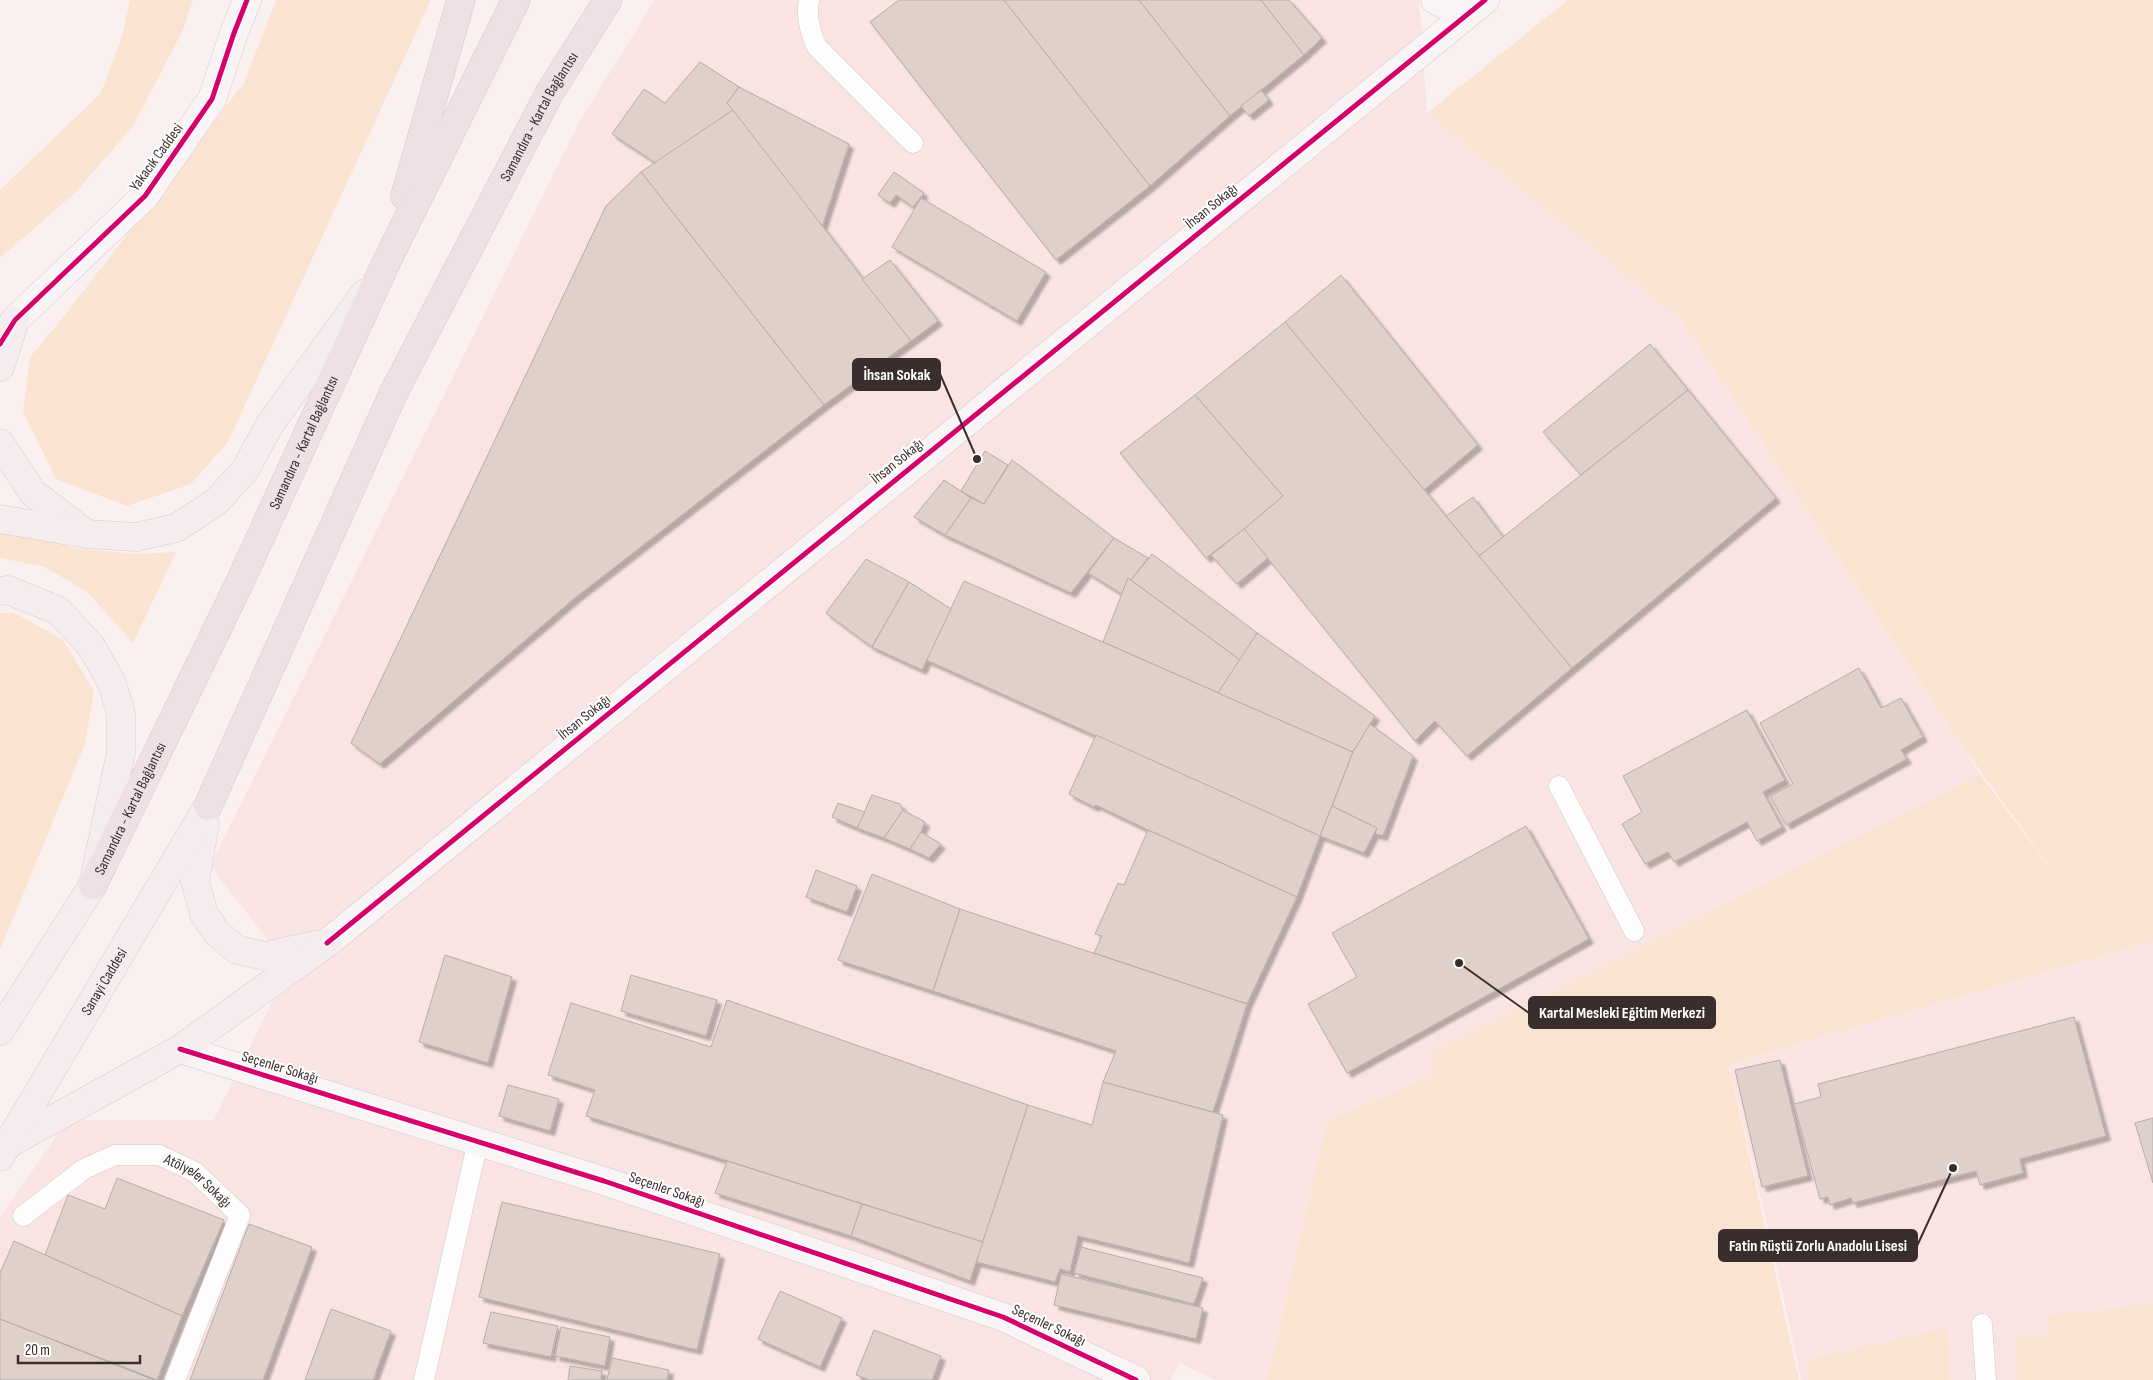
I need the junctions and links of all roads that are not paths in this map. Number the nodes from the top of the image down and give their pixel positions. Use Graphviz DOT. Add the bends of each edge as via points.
graph roads {
  1 [pos="247,0"];
  2 [pos="461,0"];
  3 [pos="516,0"];
  4 [pos="608,0"];
  5 [pos="809,0"];
  6 [pos="1435,0"];
  7 [pos="1473,5"];
  8 [pos="913,143"];
  9 [pos="385,265"];
  10 [pos="15,320"];
  11 [pos="0,344"];
  12 [pos="0,367"];
  13 [pos="0,443"];
  14 [pos="0,519"];
  15 [pos="88,534"];
  16 [pos="0,590"];
  17 [pos="1559,786"];
  18 [pos="208,806"];
  19 [pos="93,885"];
  20 [pos="1634,931"];
  21 [pos="327,943"];
  22 [pos="0,1031"];
  23 [pos="180,1049"];
  24 [pos="478,1142"];
  25 [pos="4,1151"];
  26 [pos="23,1216"];
  27 [pos="1982,1324"];
  28 [pos="175,1380"];
  29 [pos="424,1380"];
  30 [pos="1136,1380"];
  31 [pos="1986,1380"];
  1 -- 10 [label="street, Yakacık Caddesi" via="212,99 145,196"];
  2 -- 9 [label="highway"];
  3 -- 9 [label="highway, Samandıra - Kartal Bağlantısı"];
  4 -- 18 [label="highway, Samandıra - Kartal Bağlantısı" via="550,92 394,392"];
  5 -- 8 [label="lane" via="810,30 817,47"];
  6 -- 7 [label="street"];
  7 -- 21 [label="street, İhsan Sokağı"];
  9 -- 15 [label="main road" via="270,424 245,470 216,502 176,528 136,537"];
  9 -- 19 [label="highway, Samandıra - Kartal Bağlantısı" via="238,586"];
  10 -- 11 [label="street, Yakacık Caddesi"];
  10 -- 12 [label="main road"];
  13 -- 15 [label="main road" via="33,493"];
  14 -- 15 [label="main road"];
  16 -- 19 [label="main road" via="8,590 59,611 90,646 112,683 121,714 121,752"];
  17 -- 20 [label="lane"];
  18 -- 21 [label="main road" via="195,880 204,914 216,933 237,950 266,956"];
  18 -- 25 [label="main road, Sanayi Caddesi"];
  19 -- 22 [label="main road"];
  21 -- 23 [label="main road"];
  23 -- 24 [label="street, Seçenler Sokağı"];
  23 -- 25 [label="main road"];
  24 -- 29 [label="lane"];
  24 -- 30 [label="street, Seçenler Sokağı" via="604,1181 1003,1317"];
  26 -- 28 [label="lane, Atölyeler Sokağı" via="84,1169 115,1155 160,1155 196,1172 240,1215"];
  27 -- 31 [label="lane"];
}
